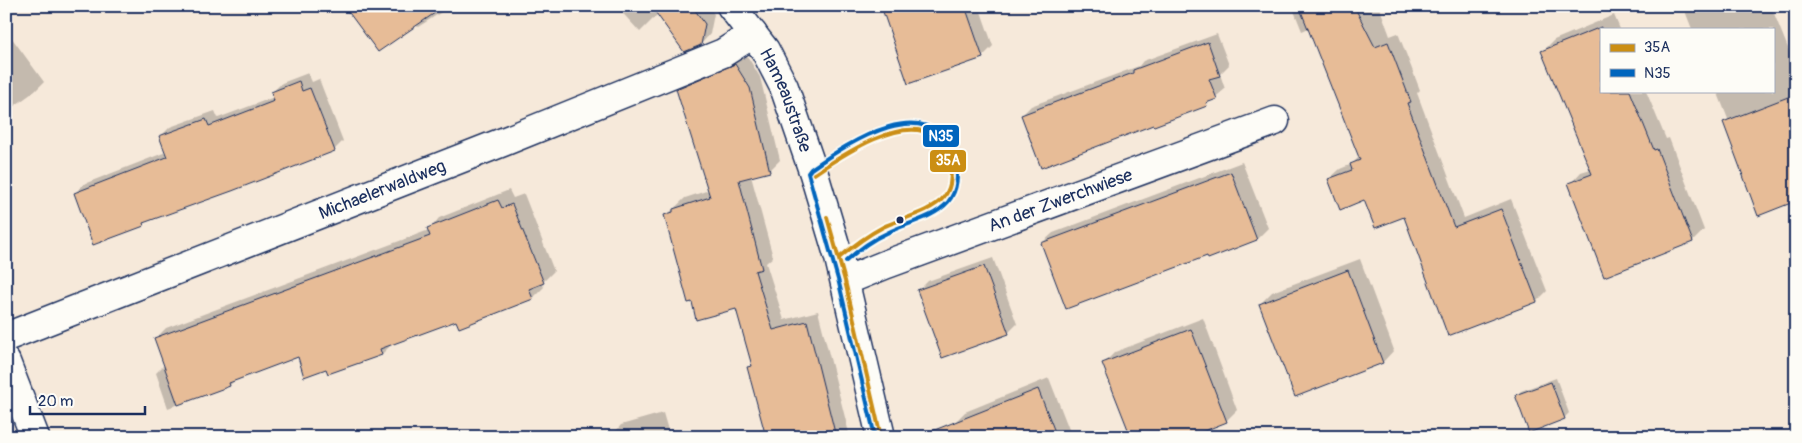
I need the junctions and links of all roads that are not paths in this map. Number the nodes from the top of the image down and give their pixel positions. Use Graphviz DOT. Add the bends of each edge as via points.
graph roads {
  1 [pos="730,6"];
  2 [pos="753,34"];
  3 [pos="1276,121"];
  4 [pos="846,282"];
  5 [pos="6,337"];
  6 [pos="6,362"];
  7 [pos="6,391"];
  8 [pos="14,437"];
  9 [pos="35,437"];
  10 [pos="881,437"];
  1 -- 2 [label="street, Hameaustraße"];
  2 -- 4 [label="street, Hameaustraße" via="784,87"];
  2 -- 5 [label="street, Michaelerwaldweg" via="723,53 677,72"];
  3 -- 4 [label="street, An der Zwerchwiese" via="897,260"];
  4 -- 10 [label="street, Hameaustraße"];
  6 -- 9 [label="street"];
  7 -- 8 [label="street"];
}
